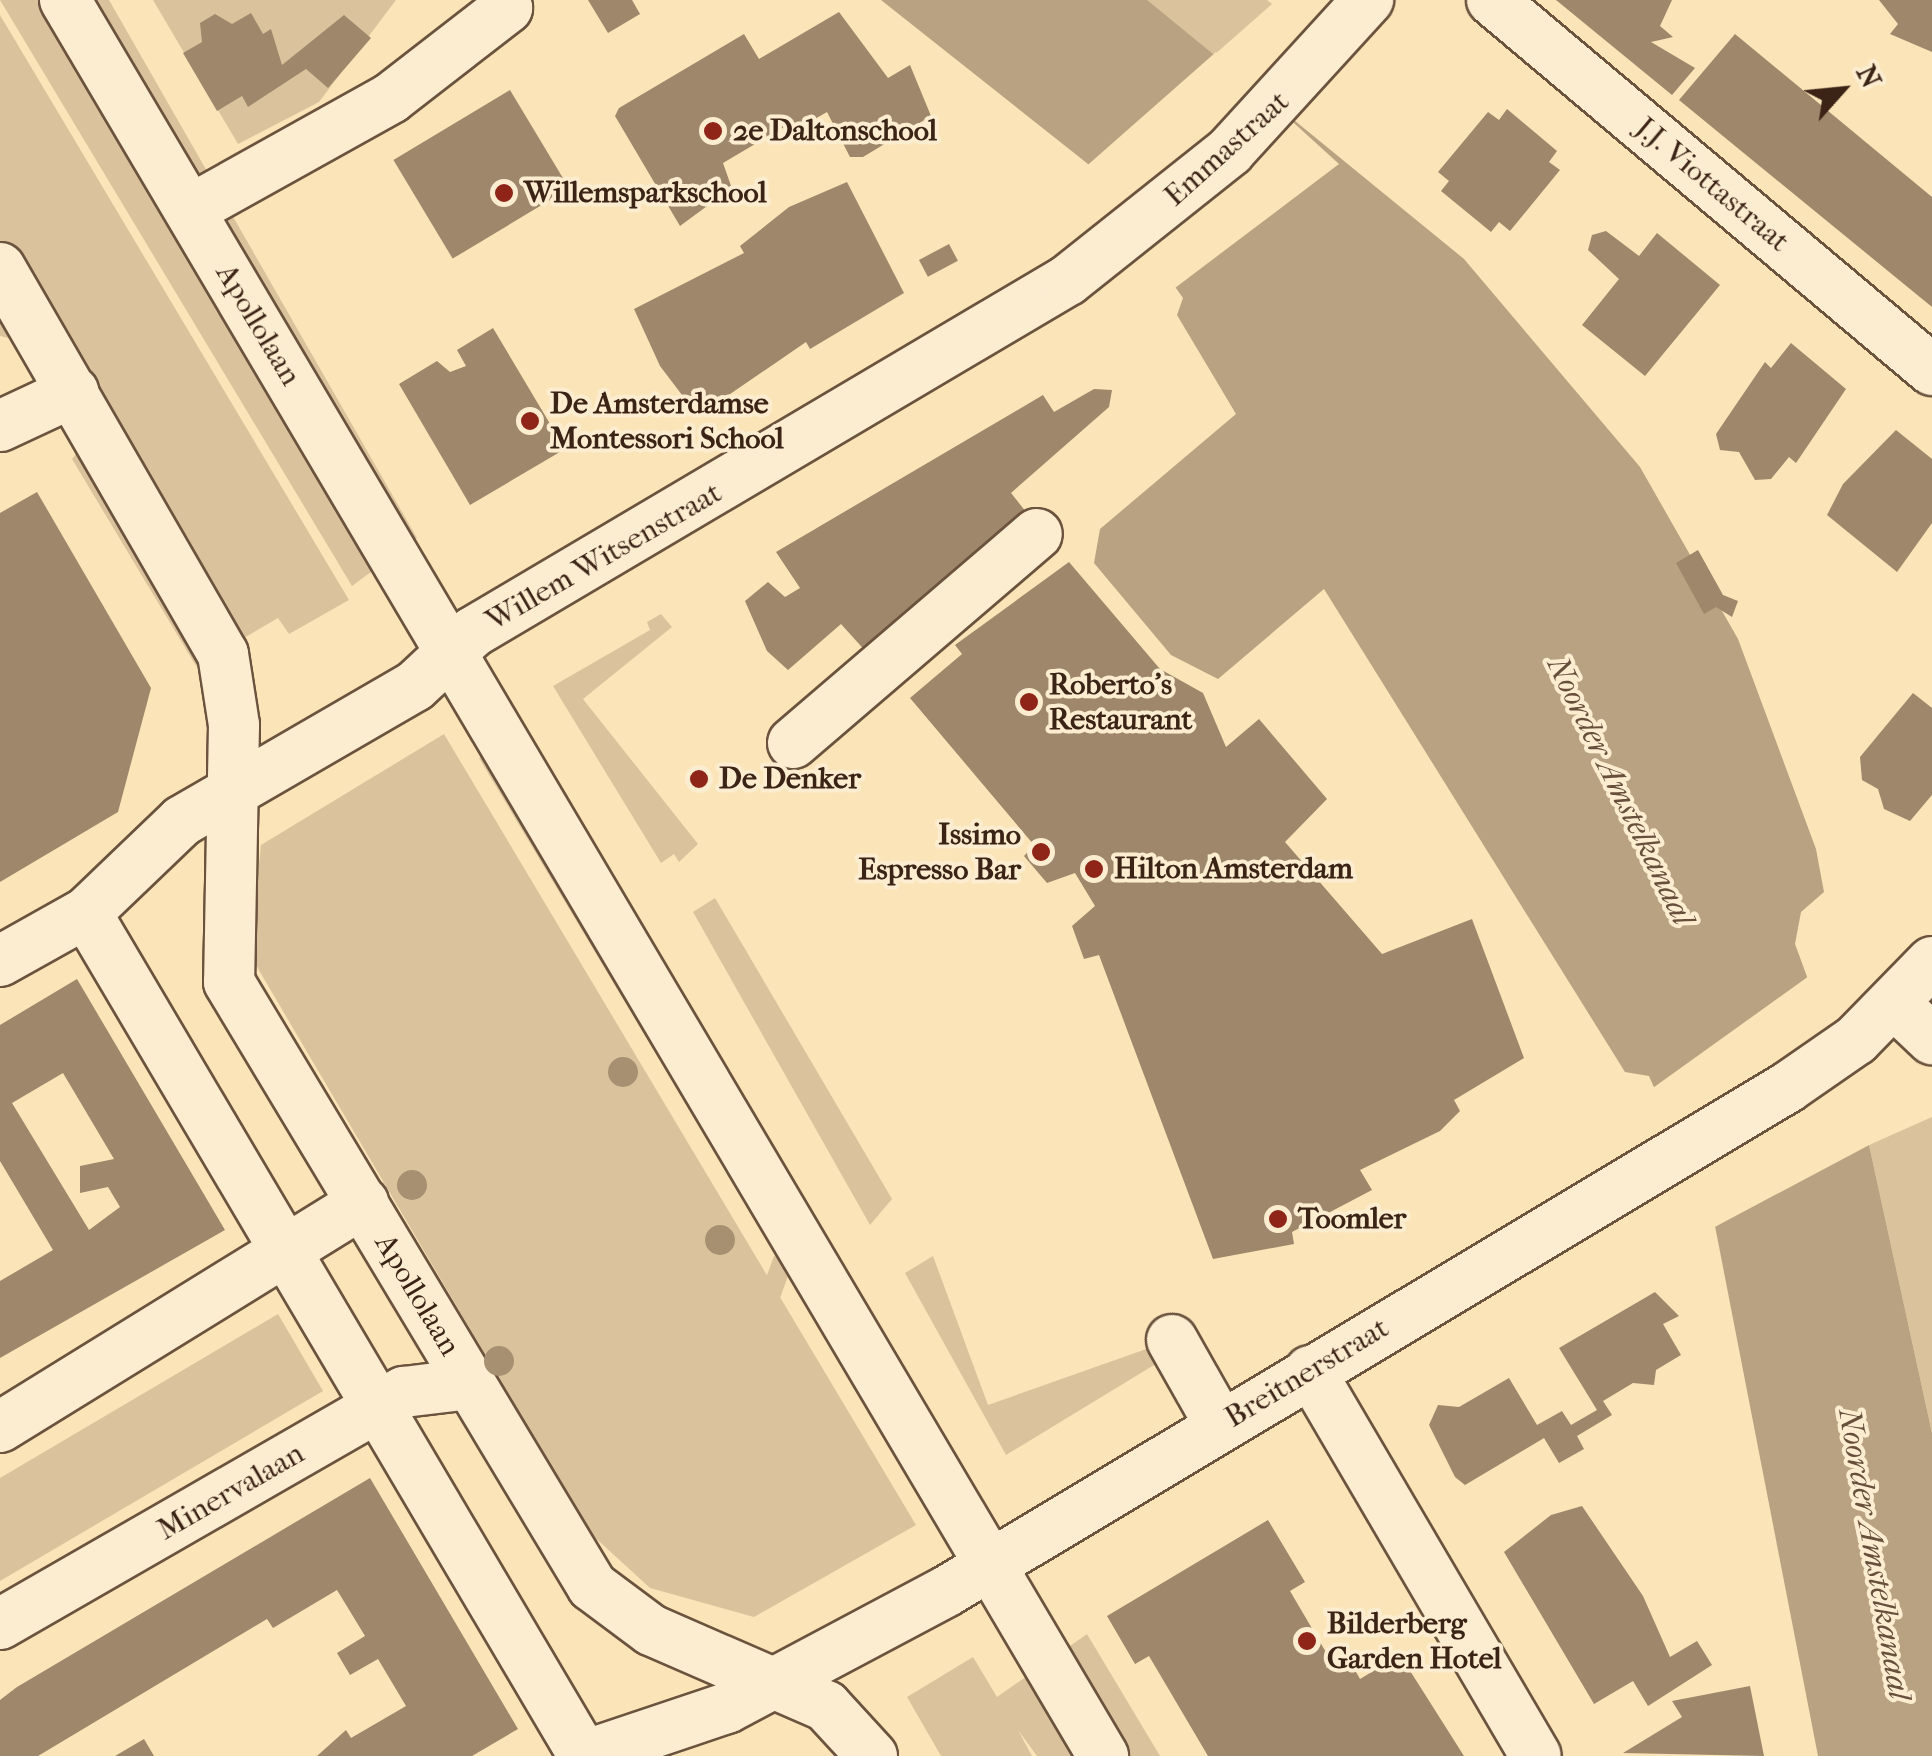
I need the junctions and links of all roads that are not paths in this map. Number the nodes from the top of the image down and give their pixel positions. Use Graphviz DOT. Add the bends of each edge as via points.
graph roads {
  1 [pos="65,0"];
  2 [pos="502,0"];
  3 [pos="1492,0"];
  4 [pos="1352,6"];
  5 [pos="190,210"];
  6 [pos="0,268"];
  7 [pos="1068,280"];
  8 [pos="1932,370"];
  9 [pos="73,392"];
  10 [pos="0,426"];
  11 [pos="1036,534"];
  12 [pos="450,652"];
  13 [pos="793,742"];
  14 [pos="232,790"];
  15 [pos="86,913"];
  16 [pos="0,961"];
  17 [pos="1932,962"];
  18 [pos="1896,1004"];
  19 [pos="1932,1039"];
  20 [pos="363,1204"];
  21 [pos="290,1256"];
  22 [pos="1172,1340"];
  23 [pos="1310,1372"];
  24 [pos="469,1384"];
  25 [pos="379,1406"];
  26 [pos="1220,1425"];
  27 [pos="0,1427"];
  28 [pos="990,1564"];
  29 [pos="0,1624"];
  30 [pos="784,1682"];
  31 [pos="584,1756"];
  32 [pos="872,1756"];
  33 [pos="1103,1756"];
  34 [pos="1536,1756"];
  1 -- 5 [label="street, Apollolaan"];
  2 -- 5 [label="street" via="507,8 390,98"];
  3 -- 8 [label="street, J.J. Viottastraat"];
  4 -- 7 [label="street, Emmastraat" via="1285,98"];
  5 -- 12 [label="street, Apollolaan"];
  6 -- 9 [label="street, Apollolaan"];
  7 -- 12 [label="street, Willem Witsenstraat"];
  9 -- 10 [label="street"];
  9 -- 14 [label="street, Apollolaan" via="223,654"];
  11 -- 13 [label="street"];
  12 -- 14 [label="street" via="414,686"];
  12 -- 28 [label="street, Apollolaan"];
  14 -- 15 [label="street" via="182,821"];
  14 -- 20 [label="street, Apollolaan" via="230,982"];
  15 -- 16 [label="street"];
  15 -- 21 [label="street"];
  17 -- 18 [label="street, Breitnerstraat"];
  18 -- 19 [label="street"];
  18 -- 23 [label="street, Breitnerstraat" via="1856,1040 1626,1186"];
  20 -- 21 [label="street"];
  20 -- 24 [label="street, Apollolaan"];
  21 -- 25 [label="street"];
  21 -- 27 [label="street"];
  22 -- 26 [label="street"];
  23 -- 26 [label="street, Breitnerstraat"];
  23 -- 34 [label="street"];
  24 -- 25 [label="street, Minervalaan" via="404,1392"];
  24 -- 30 [label="street, Apollolaan" via="592,1586 652,1630"];
  25 -- 29 [label="street, Minervalaan"];
  25 -- 31 [label="street"];
  26 -- 28 [label="street, Breitnerstraat"];
  28 -- 30 [label="street"];
  28 -- 33 [label="street, Apollolaan"];
  30 -- 31 [label="street"];
  30 -- 32 [label="street, Apollolaan" via="826,1706"];
}
